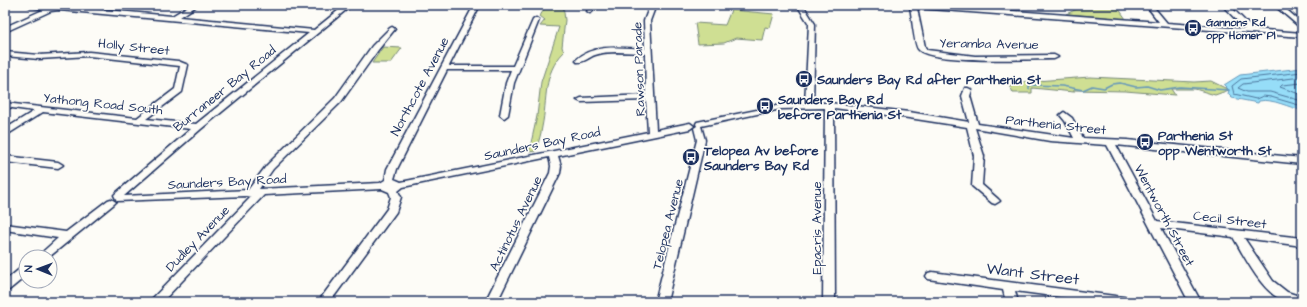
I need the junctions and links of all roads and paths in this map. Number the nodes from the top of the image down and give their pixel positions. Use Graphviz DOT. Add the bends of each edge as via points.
graph roads {
  1 [pos="30,5"];
  2 [pos="195,5"];
  3 [pos="349,5"];
  4 [pos="477,5"];
  5 [pos="653,5"];
  6 [pos="800,5"];
  7 [pos="907,5"];
  8 [pos="913,5"];
  9 [pos="1149,5"];
  10 [pos="1225,5"];
  11 [pos="1277,5"];
  12 [pos="54,7"];
  13 [pos="174,18"];
  14 [pos="536,20"];
  15 [pos="1165,25"];
  16 [pos="1302,27"];
  17 [pos="392,29"];
  18 [pos="5,30"];
  19 [pos="1251,31"];
  20 [pos="316,32"];
  21 [pos="1302,35"];
  22 [pos="647,51"];
  23 [pos="5,54"];
  24 [pos="1054,57"];
  25 [pos="580,60"];
  26 [pos="445,68"];
  27 [pos="515,68"];
  28 [pos="968,90"];
  29 [pos="650,97"];
  30 [pos="581,100"];
  31 [pos="5,105"];
  32 [pos="809,105"];
  33 [pos="828,105"];
  34 [pos="42,109"];
  35 [pos="504,115"];
  36 [pos="1064,115"];
  37 [pos="139,120"];
  38 [pos="696,126"];
  39 [pos="973,126"];
  40 [pos="198,127"];
  41 [pos="5,132"];
  42 [pos="652,133"];
  43 [pos="1080,141"];
  44 [pos="1110,142"];
  45 [pos="553,154"];
  46 [pos="5,159"];
  47 [pos="1302,161"];
  48 [pos="58,165"];
  49 [pos="391,186"];
  50 [pos="255,194"];
  51 [pos="117,198"];
  52 [pos="995,201"];
  53 [pos="1155,224"];
  54 [pos="5,227"];
  55 [pos="1236,234"];
  56 [pos="67,236"];
  57 [pos="1302,242"];
  58 [pos="52,249"];
  59 [pos="18,276"];
  60 [pos="932,276"];
  61 [pos="1008,286"];
  62 [pos="5,287"];
  63 [pos="1302,300"];
  64 [pos="155,302"];
  65 [pos="324,302"];
  66 [pos="491,302"];
  67 [pos="661,302"];
  68 [pos="829,302"];
  69 [pos="1012,302"];
  70 [pos="1130,302"];
  71 [pos="1195,302"];
  1 -- 12 [label="street"];
  2 -- 13 [label="street"];
  3 -- 20 [label="street, Burraneer Bay Road"];
  4 -- 26 [label="street, Northcote Avenue"];
  5 -- 22 [label="street, Rawson Parade" via="647,21"];
  6 -- 32 [label="street" via="812,24"];
  7 -- 8 [label="street"];
  8 -- 15 [label="street"];
  8 -- 24 [label="street, Yeramba Avenue" via="921,48 925,52 975,58"];
  9 -- 15 [label="street"];
  10 -- 19 [label="street"];
  11 -- 16 [label="street"];
  12 -- 13 [label="street"];
  12 -- 18 [label="street"];
  13 -- 20 [label="street"];
  14 -- 27 [label="street"];
  15 -- 19 [label="street"];
  17 -- 50 [label="street, Dudley Avenue" via="375,48 338,100 270,167"];
  19 -- 21 [label="street"];
  20 -- 40 [label="street, Burraneer Bay Road"];
  22 -- 25 [label="street" via="597,53"];
  22 -- 29 [label="street, Rawson Parade"];
  23 -- 37 [label="street, Holly Street" via="39,57 92,54 184,65 179,90"];
  26 -- 27 [label="street"];
  26 -- 49 [label="street, Northcote Avenue" via="392,170"];
  27 -- 35 [label="street"];
  28 -- 39 [label="street" via="966,96"];
  29 -- 30 [label="street"];
  29 -- 42 [label="street, Rawson Parade"];
  31 -- 34 [label="street, Yathong Road South"];
  32 -- 33 [label="street, Parthenia Street"];
  32 -- 38 [label="street, Saunders Bay Road" via="764,110"];
  33 -- 39 [label="street, Parthenia Street"];
  33 -- 68 [label="street, Epacris Avenue"];
  34 -- 37 [label="street, Yathong Road South"];
  34 -- 41 [label="street"];
  36 -- 43 [label="street"];
  37 -- 40 [label="street, Yathong Road South"];
  38 -- 42 [label="street, Saunders Bay Road"];
  38 -- 67 [label="street, Telopea Avenue" via="701,140"];
  39 -- 43 [label="street, Parthenia Street"];
  39 -- 52 [label="street" via="971,128 979,156 977,186"];
  40 -- 51 [label="street, Burraneer Bay Road"];
  42 -- 45 [label="street, Saunders Bay Road"];
  43 -- 44 [label="street, Parthenia Street"];
  44 -- 47 [label="street, Parthenia Street"];
  44 -- 53 [label="street, Wentworth Street"];
  45 -- 49 [label="street, Saunders Bay Road"];
  45 -- 66 [label="street, Actinotus Avenue" via="555,173"];
  46 -- 48 [label="street"];
  49 -- 50 [label="street, Saunders Bay Road"];
  49 -- 65 [label="street, Northcote Avenue" via="396,197 392,210"];
  50 -- 51 [label="street, Saunders Bay Road"];
  50 -- 64 [label="street, Dudley Avenue"];
  51 -- 56 [label="street, Burraneer Bay Road"];
  53 -- 55 [label="street, Cecil Street"];
  53 -- 71 [label="street, Wentworth Street"];
  54 -- 56 [label="street"];
  55 -- 57 [label="street, Cecil Street"];
  55 -- 63 [label="street" via="1272,287 1280,294"];
  56 -- 58 [label="street, Burraneer Bay Road"];
  59 -- 62 [label="street"];
  60 -- 61 [label="street, Want Street"];
  61 -- 69 [label="street"];
  61 -- 70 [label="street, Want Street"];
}
